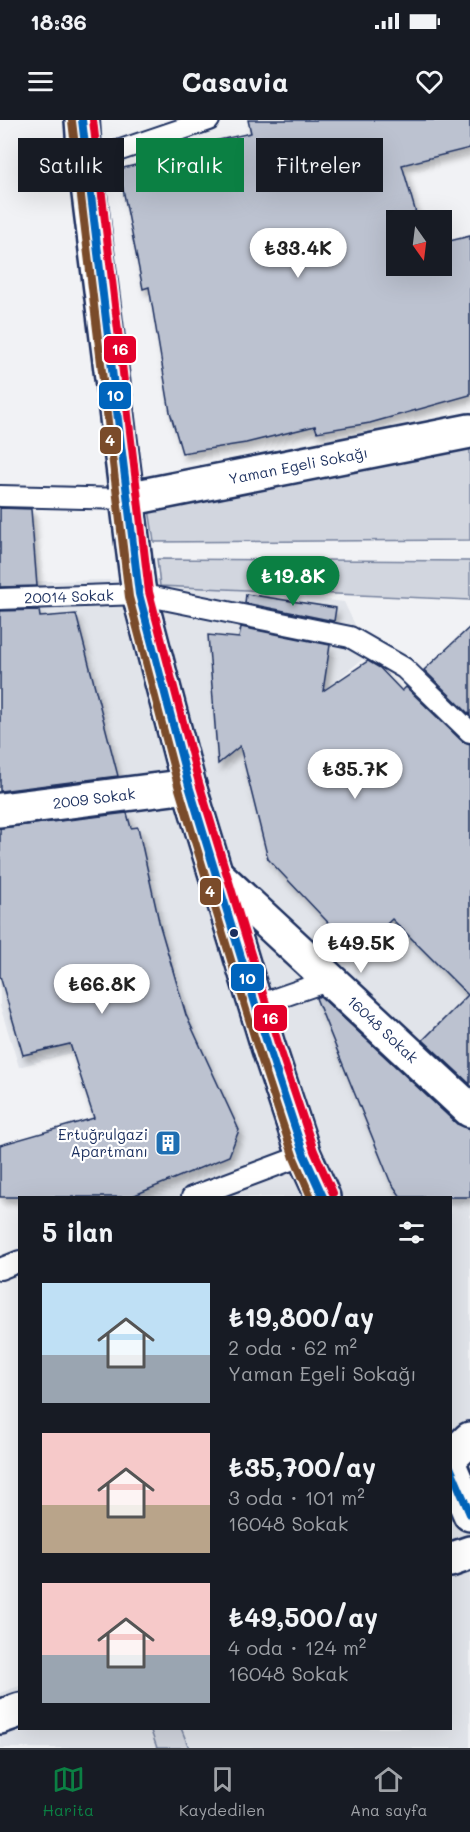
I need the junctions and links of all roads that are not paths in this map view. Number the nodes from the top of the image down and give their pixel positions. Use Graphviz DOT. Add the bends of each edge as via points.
graph roads {
  1 [pos="82,120"];
  2 [pos="209,120"];
  3 [pos="83,138"];
  4 [pos="124,149"];
  5 [pos="89,192"];
  6 [pos="470,431"];
  7 [pos="0,496"];
  8 [pos="127,500"];
  9 [pos="139,594"];
  10 [pos="0,599"];
  11 [pos="470,732"];
  12 [pos="189,786"];
  13 [pos="0,810"];
  14 [pos="218,875"];
  15 [pos="330,980"];
  16 [pos="255,1006"];
  17 [pos="470,1110"];
  18 [pos="304,1155"];
  19 [pos="195,1196"];
  20 [pos="323,1196"];
  21 [pos="18,1263"];
  22 [pos="0,1269"];
  23 [pos="470,1439"];
  24 [pos="452,1456"];
  25 [pos="452,1472"];
  26 [pos="470,1514"];
  27 [pos="470,1553"];
  28 [pos="452,1559"];
  29 [pos="18,1711"];
  30 [pos="0,1716"];
  1 -- 3 [label="main road"];
  2 -- 4 [label="lane"];
  5 -- 8 [label="main road"];
  6 -- 8 [label="main road, Yaman Egeli Sokağı"];
  7 -- 8 [label="lane"];
  8 -- 9 [label="main road"];
  9 -- 10 [label="lane, 20014 Sokak"];
  9 -- 11 [label="lane, 20014 Sokak" via="350,638 404,668"];
  9 -- 12 [label="main road"];
  12 -- 13 [label="main road, 2009 Sokak"];
  12 -- 14 [label="main road"];
  14 -- 15 [label="main road, 16048 Sokak"];
  14 -- 16 [label="main road"];
  15 -- 16 [label="lane"];
  15 -- 17 [label="main road, 16048 Sokak"];
  16 -- 18 [label="main road"];
  18 -- 19 [label="lane"];
  18 -- 20 [label="main road"];
  21 -- 22 [label="lane"];
  23 -- 24 [label="main road"];
  25 -- 26 [label="main road"];
  27 -- 28 [label="main road"];
  29 -- 30 [label="main road"];
}
